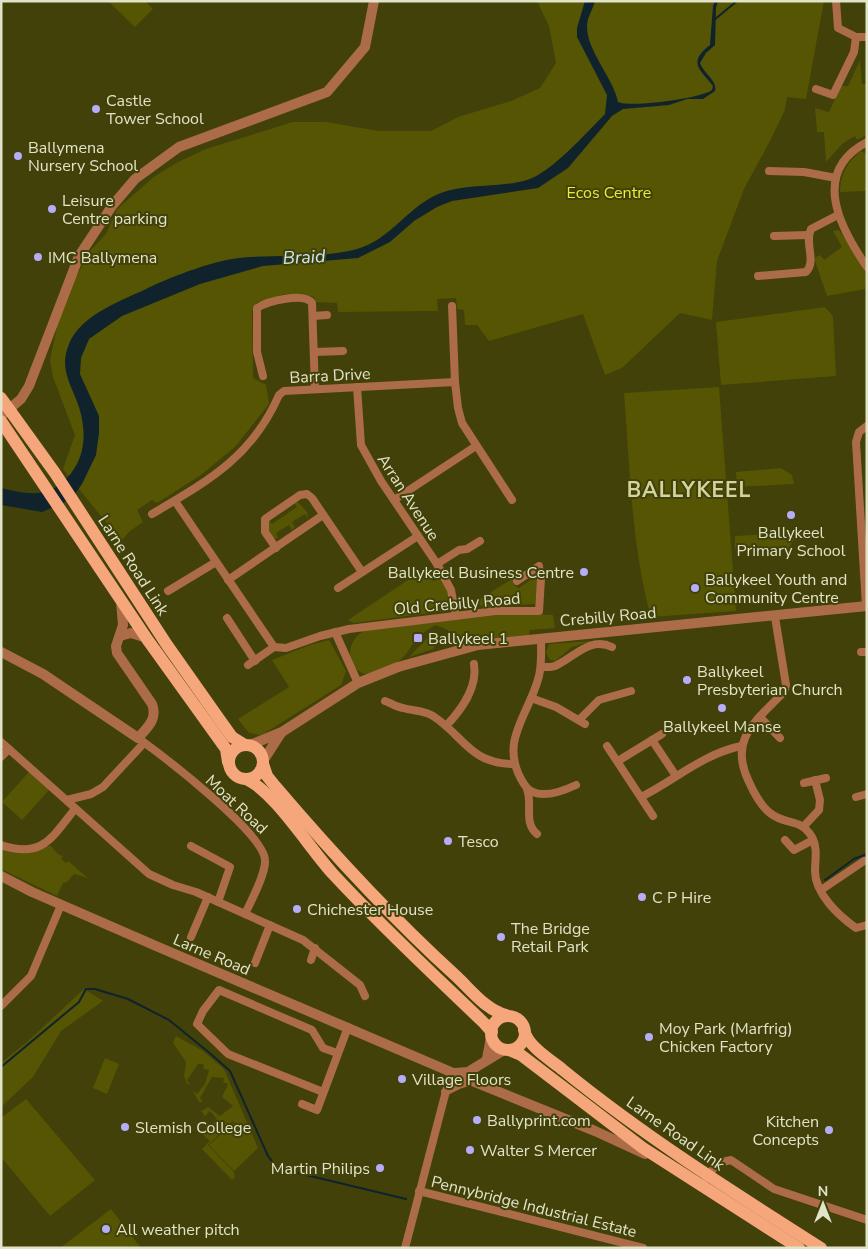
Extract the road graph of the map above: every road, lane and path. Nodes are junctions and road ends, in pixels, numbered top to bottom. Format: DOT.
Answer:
graph roads {
  1 [pos="374,1"];
  2 [pos="836,1"];
  3 [pos="856,37"];
  4 [pos="867,37"];
  5 [pos="816,89"];
  6 [pos="867,142"];
  7 [pos="769,171"];
  8 [pos="836,178"];
  9 [pos="838,215"];
  10 [pos="808,235"];
  11 [pos="774,236"];
  12 [pos="867,267"];
  13 [pos="758,276"];
  14 [pos="452,306"];
  15 [pos="327,315"];
  16 [pos="313,316"];
  17 [pos="343,351"];
  18 [pos="314,352"];
  19 [pos="263,376"];
  20 [pos="456,382"];
  21 [pos="357,387"];
  22 [pos="315,389"];
  23 [pos="1,397"];
  24 [pos="21,399"];
  25 [pos="6,413"];
  26 [pos="1,421"];
  27 [pos="867,426"];
  28 [pos="476,446"];
  29 [pos="175,500"];
  30 [pos="394,500"];
  31 [pos="512,500"];
  32 [pos="152,514"];
  33 [pos="324,516"];
  34 [pos="418,536"];
  35 [pos="480,541"];
  36 [pos="276,548"];
  37 [pos="216,562"];
  38 [pos="437,564"];
  39 [pos="865,565"];
  40 [pos="362,572"];
  41 [pos="228,580"];
  42 [pos="517,581"];
  43 [pos="338,588"];
  44 [pos="168,591"];
  45 [pos="121,599"];
  46 [pos="867,606"];
  47 [pos="456,616"];
  48 [pos="774,617"];
  49 [pos="227,618"];
  50 [pos="335,632"];
  51 [pos="120,636"];
  52 [pos="147,638"];
  53 [pos="541,638"];
  54 [pos="274,647"];
  55 [pos="612,647"];
  56 [pos="1,652"];
  57 [pos="474,664"];
  58 [pos="541,667"];
  59 [pos="358,683"];
  60 [pos="631,691"];
  61 [pos="531,698"];
  62 [pos="385,700"];
  63 [pos="760,717"];
  64 [pos="446,726"];
  65 [pos="282,732"];
  66 [pos="662,734"];
  67 [pos="780,738"];
  68 [pos="141,740"];
  69 [pos="652,740"];
  70 [pos="1,742"];
  71 [pos="247,745"];
  72 [pos="607,746"];
  73 [pos="741,746"];
  74 [pos="9,749"];
  75 [pos="1,757"];
  76 [pos="618,761"];
  77 [pos="228,762"];
  78 [pos="263,762"];
  79 [pos="514,764"];
  80 [pos="676,776"];
  81 [pos="826,778"];
  82 [pos="246,779"];
  83 [pos="815,780"];
  84 [pos="804,783"];
  85 [pos="576,785"];
  86 [pos="527,789"];
  87 [pos="867,794"];
  88 [pos="856,797"];
  89 [pos="641,798"];
  90 [pos="66,800"];
  91 [pos="75,808"];
  92 [pos="653,816"];
  93 [pos="804,826"];
  94 [pos="537,834"];
  95 [pos="784,840"];
  96 [pos="813,840"];
  97 [pos="1,845"];
  98 [pos="192,846"];
  99 [pos="864,860"];
  100 [pos="1,876"];
  101 [pos="821,890"];
  102 [pos="208,897"];
  103 [pos="218,902"];
  104 [pos="61,905"];
  105 [pos="245,914"];
  106 [pos="270,925"];
  107 [pos="867,925"];
  108 [pos="191,937"];
  109 [pos="315,948"];
  110 [pos="311,960"];
  111 [pos="255,963"];
  112 [pos="365,996"];
  113 [pos="1,1006"];
  114 [pos="506,1015"];
  115 [pos="348,1027"];
  116 [pos="524,1030"];
  117 [pos="492,1035"];
  118 [pos="507,1050"];
  119 [pos="337,1053"];
  120 [pos="485,1061"];
  121 [pos="452,1072"];
  122 [pos="472,1081"];
  123 [pos="323,1092"];
  124 [pos="445,1092"];
  125 [pos="302,1104"];
  126 [pos="669,1165"];
  127 [pos="704,1181"];
  128 [pos="419,1191"];
  129 [pos="867,1220"];
  130 [pos="405,1248"];
  131 [pos="643,1248"];
  132 [pos="799,1248"];
  133 [pos="821,1248"];
  1 -- 24 [label="street"];
  2 -- 3 [label="street"];
  3 -- 4 [label="street"];
  3 -- 5 [label="street"];
  6 -- 8 [label="street"];
  7 -- 8 [label="street"];
  8 -- 9 [label="street"];
  9 -- 10 [label="street"];
  9 -- 12 [label="street"];
  10 -- 11 [label="street"];
  10 -- 13 [label="street"];
  14 -- 20 [label="street"];
  15 -- 16 [label="street"];
  16 -- 18 [label="street"];
  16 -- 19 [label="street"];
  17 -- 18 [label="street"];
  18 -- 22 [label="street"];
  20 -- 21 [label="street, Barra Drive"];
  20 -- 28 [label="street"];
  21 -- 22 [label="street, Barra Drive"];
  21 -- 30 [label="street, Arran Avenue"];
  22 -- 29 [label="street, Barra Drive"];
  23 -- 24 [label="street"];
  23 -- 25 [label="main road, Larne Road Link"];
  24 -- 25 [label="street"];
  25 -- 71 [label="main road, Larne Road Link"];
  26 -- 45 [label="main road, Larne Road Link"];
  27 -- 39 [label="street"];
  28 -- 30 [label="street"];
  28 -- 31 [label="street"];
  29 -- 32 [label="street, Barra Drive"];
  29 -- 37 [label="street"];
  30 -- 34 [label="street, Arran Avenue"];
  33 -- 36 [label="street"];
  33 -- 36 [label="street"];
  33 -- 40 [label="street"];
  34 -- 38 [label="street, Arran Avenue"];
  34 -- 40 [label="street"];
  35 -- 38 [label="street"];
  36 -- 41 [label="street"];
  37 -- 41 [label="street"];
  37 -- 44 [label="street"];
  38 -- 47 [label="street, Arran Avenue"];
  39 -- 46 [label="street"];
  40 -- 43 [label="street"];
  41 -- 54 [label="street"];
  42 -- 47 [label="street, Old Crebilly Road"];
  45 -- 51 [label="street"];
  45 -- 52 [label="main road, Larne Road Link"];
  46 -- 48 [label="street, Crebilly Road"];
  47 -- 50 [label="street, Old Crebilly Road"];
  48 -- 53 [label="street, Crebilly Road"];
  48 -- 63 [label="street"];
  49 -- 54 [label="street"];
  50 -- 54 [label="street"];
  50 -- 59 [label="street"];
  51 -- 52 [label="street"];
  51 -- 68 [label="street"];
  52 -- 77 [label="main road, Larne Road Link"];
  53 -- 58 [label="street"];
  53 -- 59 [label="street, Crebilly Road"];
  55 -- 58 [label="street"];
  56 -- 68 [label="street, Moat Road"];
  57 -- 64 [label="street"];
  58 -- 61 [label="street"];
  59 -- 65 [label="street, Crebilly Road"];
  60 -- 61 [label="street"];
  61 -- 79 [label="street"];
  62 -- 64 [label="street"];
  63 -- 67 [label="street"];
  63 -- 73 [label="street"];
  64 -- 79 [label="street"];
  65 -- 71 [label="street, Crebilly Road"];
  65 -- 78 [label="street, Crebilly Road"];
  66 -- 69 [label="street"];
  68 -- 90 [label="street"];
  68 -- 105 [label="street, Moat Road"];
  69 -- 76 [label="street"];
  69 -- 80 [label="street"];
  70 -- 74 [label="street"];
  71 -- 77 [label="main road"];
  71 -- 78 [label="main road"];
  72 -- 76 [label="street"];
  73 -- 80 [label="street"];
  73 -- 93 [label="street"];
  74 -- 75 [label="street"];
  74 -- 90 [label="street"];
  76 -- 89 [label="street"];
  77 -- 82 [label="main road"];
  78 -- 82 [label="main road"];
  78 -- 114 [label="main road"];
  79 -- 86 [label="street"];
  80 -- 89 [label="street"];
  81 -- 83 [label="street"];
  82 -- 117 [label="main road"];
  83 -- 84 [label="street"];
  83 -- 93 [label="street"];
  85 -- 86 [label="street"];
  86 -- 94 [label="street"];
  87 -- 88 [label="street"];
  89 -- 92 [label="street"];
  90 -- 91 [label="street"];
  91 -- 97 [label="street"];
  91 -- 102 [label="street"];
  93 -- 96 [label="street"];
  95 -- 96 [label="street"];
  96 -- 101 [label="street"];
  98 -- 103 [label="street"];
  99 -- 101 [label="street"];
  100 -- 104 [label="street, Larne Road"];
  101 -- 107 [label="street"];
  102 -- 103 [label="street"];
  102 -- 108 [label="street"];
  103 -- 105 [label="street"];
  104 -- 113 [label="street"];
  104 -- 115 [label="street, Larne Road"];
  105 -- 106 [label="street"];
  106 -- 109 [label="street"];
  106 -- 111 [label="street"];
  109 -- 110 [label="street"];
  109 -- 112 [label="street"];
  114 -- 116 [label="main road"];
  114 -- 117 [label="main road"];
  115 -- 119 [label="street"];
  115 -- 121 [label="street, Larne Road"];
  116 -- 118 [label="main road"];
  116 -- 127 [label="main road, Larne Road Link"];
  117 -- 118 [label="main road"];
  117 -- 120 [label="street"];
  118 -- 120 [label="street"];
  118 -- 126 [label="main road, Larne Road Link"];
  119 -- 123 [label="street"];
  119 -- 123 [label="street"];
  120 -- 121 [label="street"];
  120 -- 122 [label="street"];
  121 -- 122 [label="street, Larne Road"];
  121 -- 124 [label="street, Pennybridge Industrial Estate"];
  122 -- 124 [label="street"];
  122 -- 126 [label="street, Larne Road"];
  123 -- 125 [label="street"];
  124 -- 128 [label="street, Pennybridge Industrial Estate"];
  126 -- 127 [label="main road, Larne Road Link"];
  127 -- 129 [label="street"];
  127 -- 132 [label="main road, Larne Road Link"];
  127 -- 133 [label="main road, Larne Road Link"];
  128 -- 130 [label="street, Pennybridge Industrial Estate"];
  128 -- 131 [label="street, Pennybridge Industrial Estate"];
}
